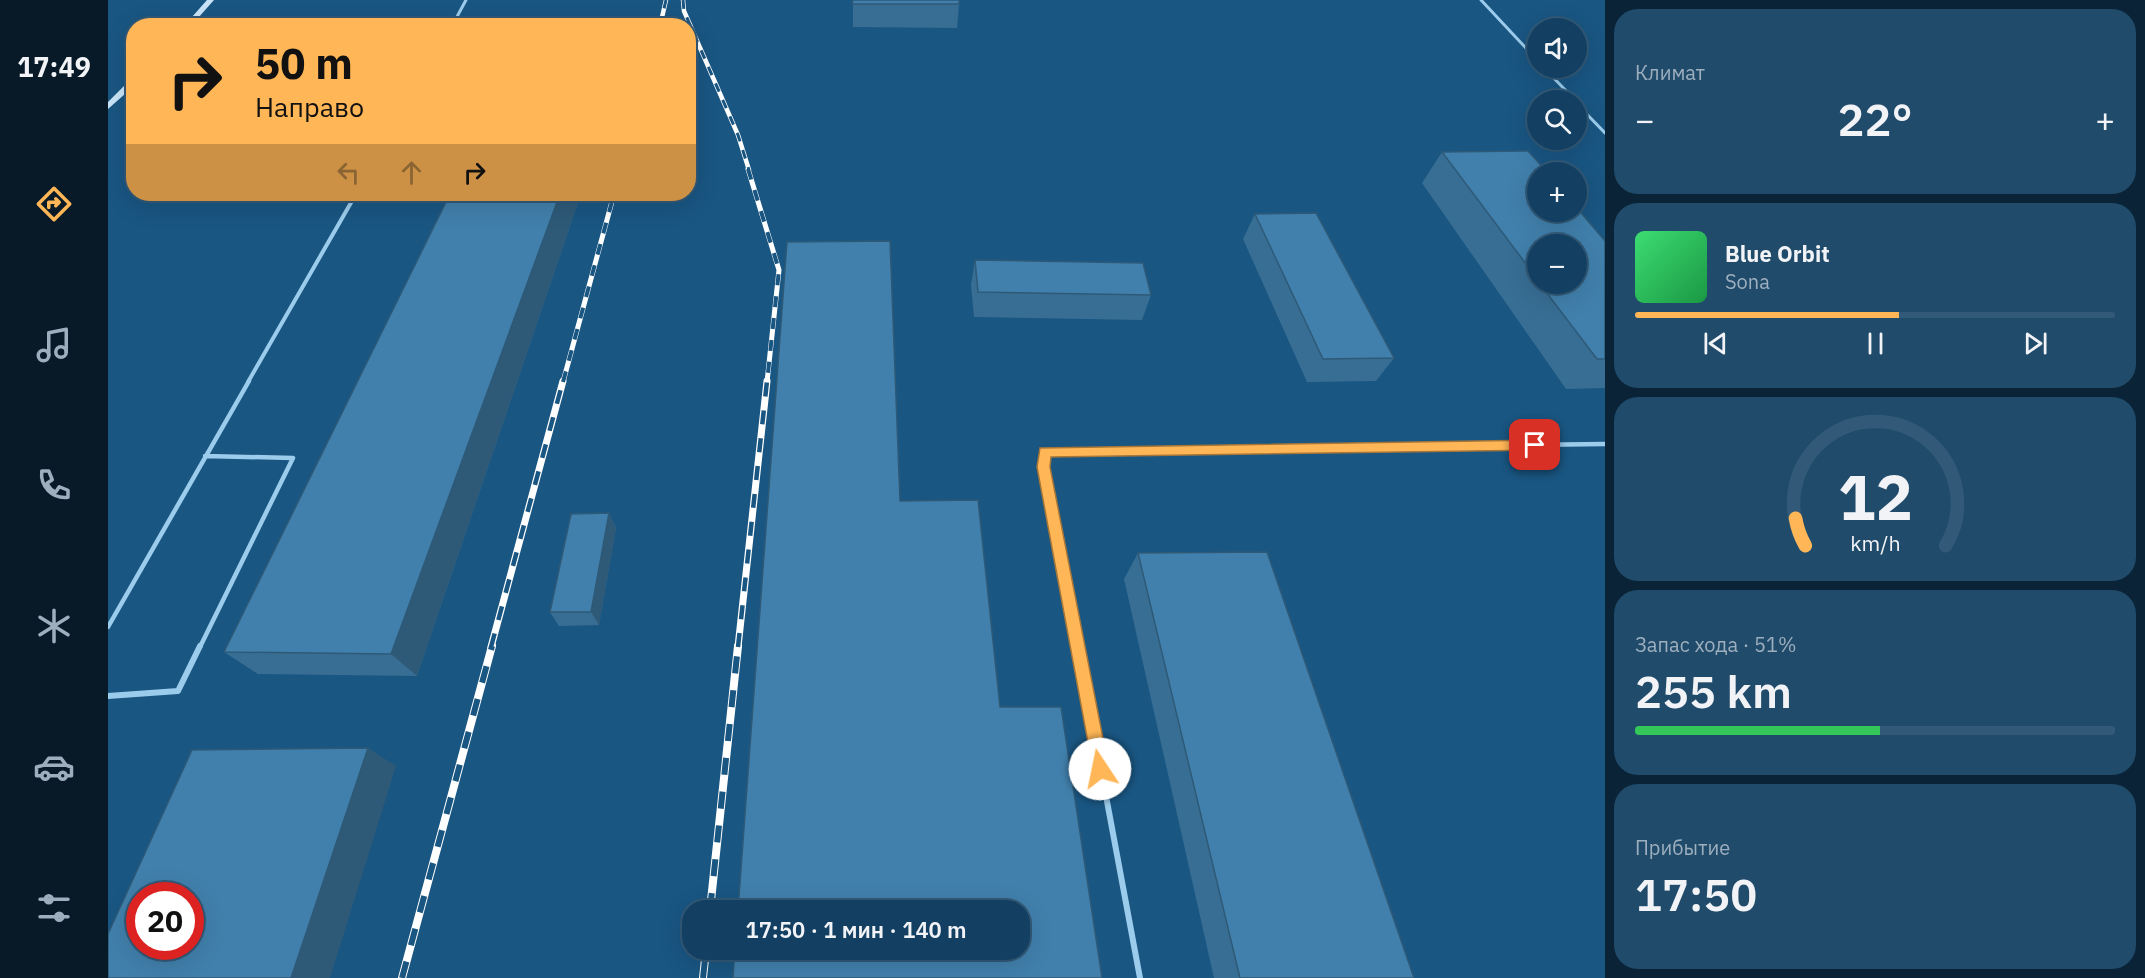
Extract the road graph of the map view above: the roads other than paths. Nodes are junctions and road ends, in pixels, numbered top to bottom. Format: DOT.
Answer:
graph roads {
  1 [pos="211,0"];
  2 [pos="466,0"];
  3 [pos="1481,0"];
  4 [pos="194,18"];
  5 [pos="456,18"];
  6 [pos="1527,49"];
  7 [pos="1554,78"];
  8 [pos="126,89"];
  9 [pos="1565,90"];
  10 [pos="108,107"];
  11 [pos="1587,113"];
  12 [pos="1605,133"];
  13 [pos="352,201"];
  14 [pos="1605,444"];
  15 [pos="205,456"];
  16 [pos="108,627"];
  17 [pos="108,696"];
  18 [pos="1140,978"];
  1 -- 4 [label="street"];
  2 -- 5 [label="lane"];
  3 -- 6 [label="lane"];
  7 -- 9 [label="lane"];
  8 -- 10 [label="street"];
  11 -- 12 [label="lane"];
  13 -- 15 [label="lane"];
  14 -- 18 [label="lane"];
  15 -- 16 [label="lane"];
  15 -- 17 [label="lane"];
}
